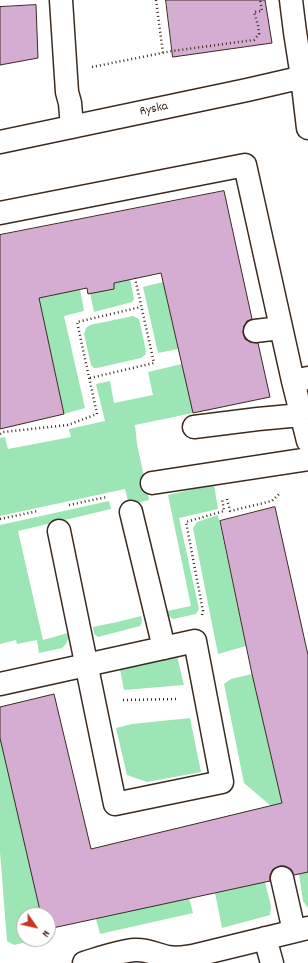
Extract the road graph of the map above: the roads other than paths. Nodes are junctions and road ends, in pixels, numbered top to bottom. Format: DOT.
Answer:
graph roads {
  1 [pos="60,0"];
  2 [pos="291,0"];
  3 [pos="305,76"];
  4 [pos="72,127"];
  5 [pos="308,128"];
  6 [pos="0,142"];
  7 [pos="0,213"];
  8 [pos="281,328"];
  9 [pos="255,331"];
  10 [pos="300,380"];
  11 [pos="301,415"];
  12 [pos="194,427"];
  13 [pos="308,441"];
  14 [pos="308,460"];
  15 [pos="152,483"];
  16 [pos="131,512"];
  17 [pos="59,531"];
  18 [pos="164,648"];
  19 [pos="87,665"];
  20 [pos="0,684"];
  21 [pos="282,878"];
  22 [pos="301,930"];
  23 [pos="265,938"];
  24 [pos="107,960"];
  25 [pos="194,960"];
  26 [pos="84,963"];
  27 [pos="272,963"];
  1 -- 4 [label="street"];
  2 -- 3 [label="street"];
  3 -- 4 [label="street, Ryska"];
  3 -- 5 [label="street"];
  4 -- 6 [label="street, Ryska"];
  7 -- 8 [label="street"];
  8 -- 9 [label="street"];
  8 -- 10 [label="street"];
  10 -- 11 [label="street"];
  11 -- 12 [label="street"];
  11 -- 13 [label="street"];
  14 -- 15 [label="street"];
  16 -- 18 [label="street"];
  17 -- 19 [label="street"];
  18 -- 19 [label="street"];
  18 -- 19 [label="street"];
  19 -- 20 [label="street"];
  21 -- 22 [label="street"];
  22 -- 23 [label="street"];
  23 -- 25 [label="street"];
  23 -- 27 [label="street"];
  24 -- 25 [label="street"];
  24 -- 26 [label="street"];
}
